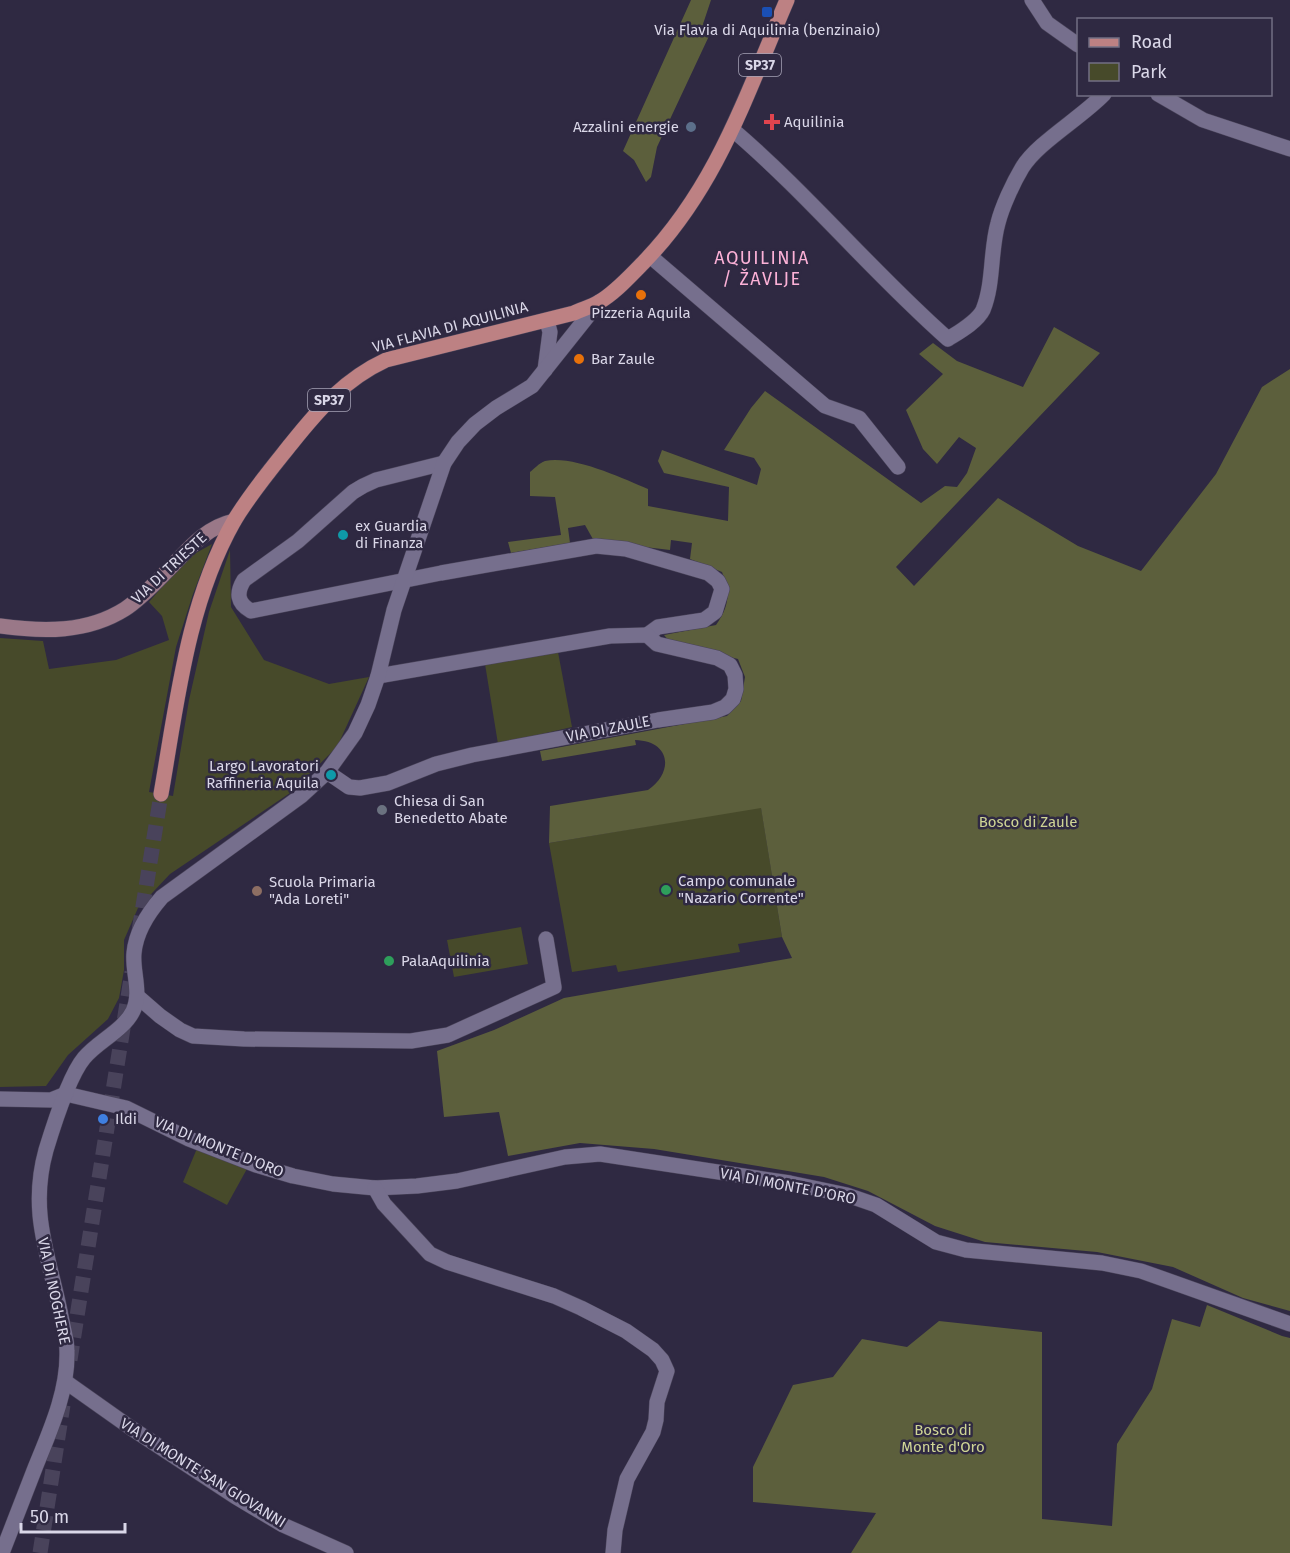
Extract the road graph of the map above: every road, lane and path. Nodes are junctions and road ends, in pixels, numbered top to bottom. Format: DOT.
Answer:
graph roads {
  1 [pos="787,0"];
  2 [pos="1032,0"];
  3 [pos="1077,44"];
  4 [pos="1102,96"];
  5 [pos="1161,96"];
  6 [pos="733,130"];
  7 [pos="1290,149"];
  8 [pos="650,256"];
  9 [pos="599,302"];
  10 [pos="547,321"];
  11 [pos="545,370"];
  12 [pos="444,463"];
  13 [pos="898,467"];
  14 [pos="234,521"];
  15 [pos="404,581"];
  16 [pos="0,626"];
  17 [pos="647,635"];
  18 [pos="378,676"];
  19 [pos="327,772"];
  20 [pos="161,794"];
  21 [pos="546,939"];
  22 [pos="137,996"];
  23 [pos="66,1094"];
  24 [pos="0,1099"];
  25 [pos="375,1188"];
  26 [pos="1290,1324"];
  27 [pos="66,1382"];
  28 [pos="2,1553"];
  29 [pos="346,1553"];
  30 [pos="614,1553"];
  1 -- 6 [label="main road, VIA FLAVIA DI AQUILINIA / SP37"];
  2 -- 3 [label="street"];
  4 -- 6 [label="street"];
  5 -- 7 [label="street"];
  6 -- 8 [label="main road, VIA FLAVIA DI AQUILINIA / SP37"];
  8 -- 9 [label="main road, VIA FLAVIA DI AQUILINIA / SP37"];
  8 -- 13 [label="street"];
  9 -- 10 [label="main road, VIA FLAVIA DI AQUILINIA / SP37"];
  9 -- 11 [label="street"];
  10 -- 11 [label="street"];
  10 -- 14 [label="main road, VIA FLAVIA DI AQUILINIA / SP37"];
  11 -- 12 [label="street"];
  12 -- 15 [label="street"];
  12 -- 15 [label="street, VIA DI ZAULE"];
  14 -- 16 [label="street, VIA DI TRIESTE"];
  14 -- 20 [label="main road, VIA FLAVIA DI AQUILINIA / SP37"];
  15 -- 17 [label="street, VIA DI ZAULE"];
  15 -- 18 [label="street"];
  17 -- 18 [label="street, VIA DI ZAULE"];
  17 -- 19 [label="street, VIA DI ZAULE"];
  18 -- 19 [label="street"];
  19 -- 22 [label="street"];
  21 -- 22 [label="street"];
  22 -- 23 [label="street"];
  23 -- 24 [label="street"];
  23 -- 25 [label="street, VIA DI MONTE D'ORO"];
  23 -- 27 [label="street, VIA DI NOGHERE"];
  25 -- 26 [label="street, VIA DI MONTE D'ORO"];
  25 -- 30 [label="street"];
  27 -- 28 [label="street, VIA DI NOGHERE"];
  27 -- 29 [label="street, VIA DI MONTE SAN GIOVANNI"];
}
